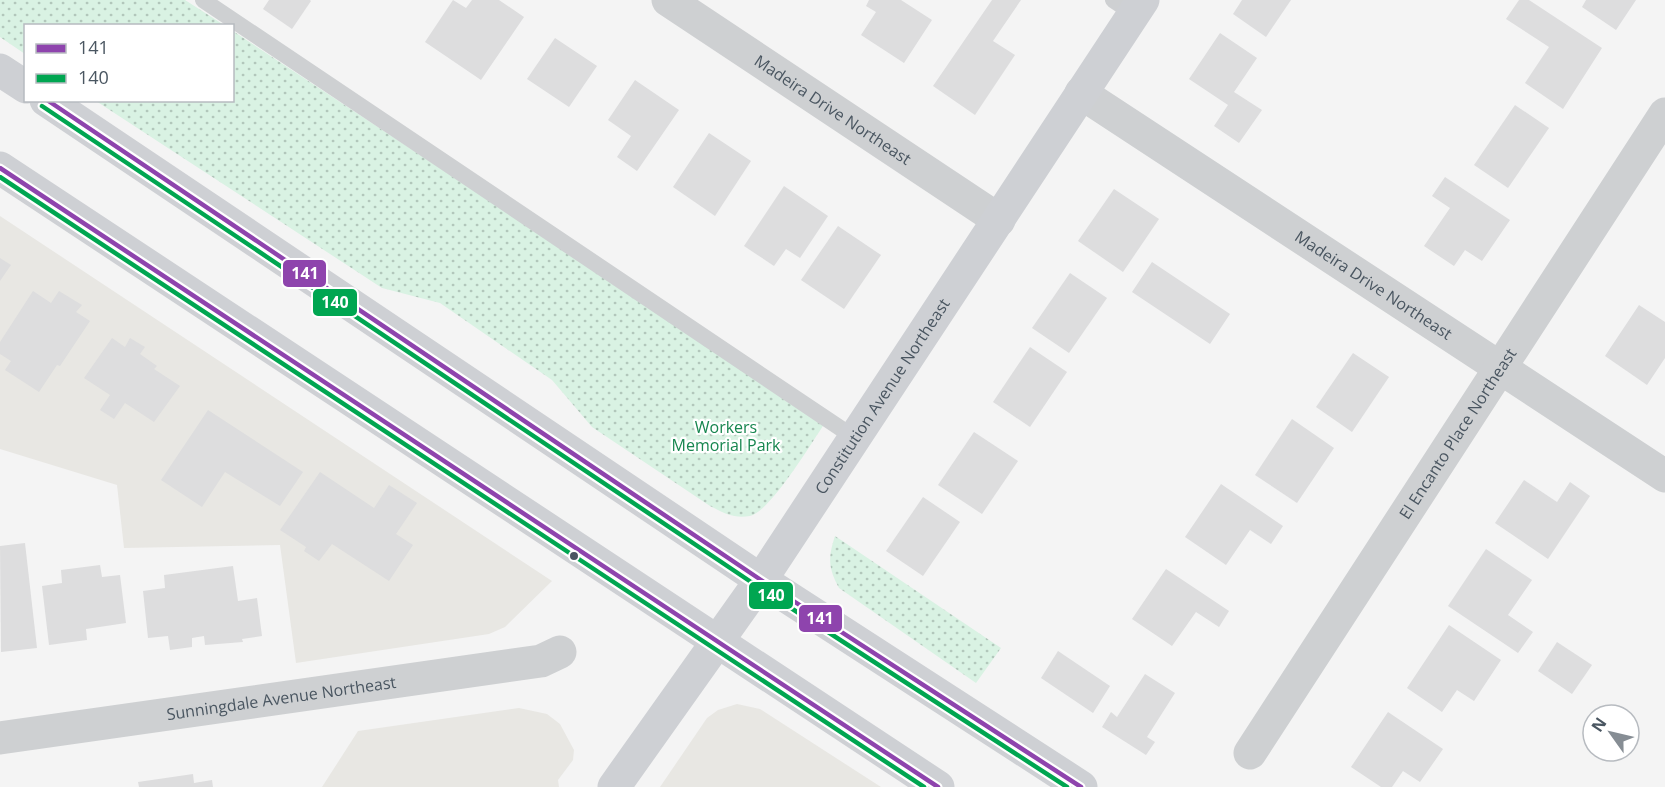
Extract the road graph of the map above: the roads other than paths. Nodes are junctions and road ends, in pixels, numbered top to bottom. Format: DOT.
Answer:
graph roads {
  1 [pos="203,0"];
  2 [pos="668,0"];
  3 [pos="1130,5"];
  4 [pos="0,70"];
  5 [pos="24,86"];
  6 [pos="1082,93"];
  7 [pos="49,102"];
  8 [pos="1665,114"];
  9 [pos="0,168"];
  10 [pos="999,220"];
  11 [pos="1500,368"];
  12 [pos="855,438"];
  13 [pos="1665,476"];
  14 [pos="761,580"];
  15 [pos="719,643"];
  16 [pos="560,652"];
  17 [pos="0,738"];
  18 [pos="1250,753"];
  19 [pos="614,787"];
  20 [pos="938,787"];
  21 [pos="1082,787"];
  1 -- 12 [label="lane"];
  2 -- 10 [label="street, Madeira Drive Northeast"];
  3 -- 6 [label="main road, Constitution Avenue Northeast"];
  4 -- 5 [label="main road"];
  6 -- 10 [label="main road, Constitution Avenue Northeast"];
  6 -- 11 [label="street, Madeira Drive Northeast"];
  7 -- 14 [label="main road"];
  8 -- 11 [label="street, El Encanto Place Northeast"];
  9 -- 15 [label="main road"];
  10 -- 12 [label="main road, Constitution Avenue Northeast"];
  11 -- 13 [label="street, Madeira Drive Northeast"];
  11 -- 18 [label="street, El Encanto Place Northeast"];
  12 -- 14 [label="main road, Constitution Avenue Northeast"];
  14 -- 15 [label="main road, Constitution Avenue Northeast"];
  14 -- 21 [label="main road"];
  15 -- 19 [label="main road, Constitution Avenue Northeast"];
  15 -- 20 [label="main road"];
  16 -- 17 [label="street, Sunningdale Avenue Northeast"];
}
